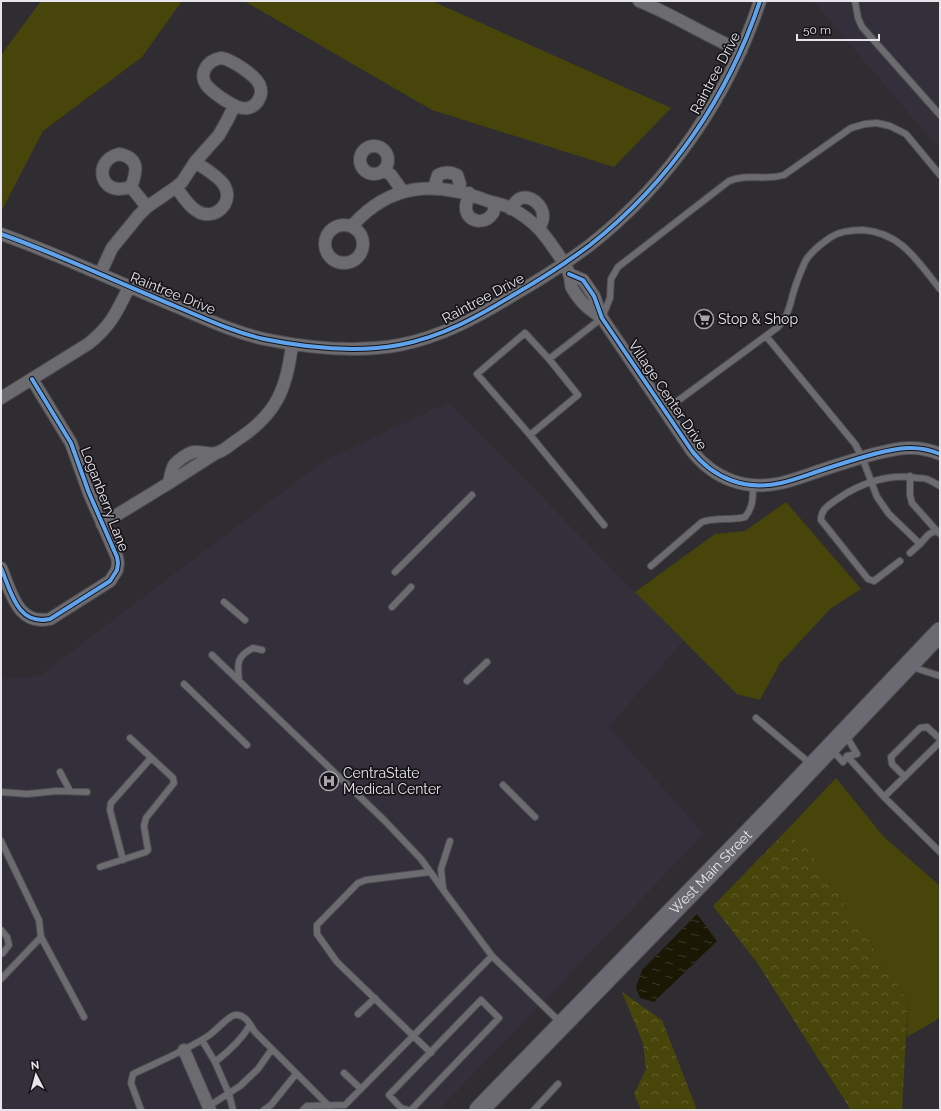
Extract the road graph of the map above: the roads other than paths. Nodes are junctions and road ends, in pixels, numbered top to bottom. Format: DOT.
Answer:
graph roads {
  1 [pos="639,1"];
  2 [pos="760,1"];
  3 [pos="855,1"];
  4 [pos="654,4"];
  5 [pos="741,51"];
  6 [pos="234,106"];
  7 [pos="940,115"];
  8 [pos="195,162"];
  9 [pos="384,170"];
  10 [pos="940,175"];
  11 [pos="131,187"];
  12 [pos="176,187"];
  13 [pos="434,188"];
  14 [pos="403,192"];
  15 [pos="464,192"];
  16 [pos="496,203"];
  17 [pos="147,207"];
  18 [pos="511,209"];
  19 [pos="352,226"];
  20 [pos="539,229"];
  21 [pos="1,234"];
  22 [pos="566,268"];
  23 [pos="100,274"];
  24 [pos="129,287"];
  25 [pos="940,288"];
  26 [pos="602,318"];
  27 [pos="766,336"];
  28 [pos="292,344"];
  29 [pos="549,359"];
  30 [pos="32,379"];
  31 [pos="1,398"];
  32 [pos="664,411"];
  33 [pos="530,435"];
  34 [pos="939,451"];
  35 [pos="862,457"];
  36 [pos="910,476"];
  37 [pos="870,481"];
  38 [pos="753,486"];
  39 [pos="940,486"];
  40 [pos="472,496"];
  41 [pos="102,524"];
  42 [pos="604,525"];
  43 [pos="938,532"];
  44 [pos="920,544"];
  45 [pos="910,553"];
  46 [pos="900,561"];
  47 [pos="651,566"];
  48 [pos="1,568"];
  49 [pos="395,572"];
  50 [pos="410,587"];
  51 [pos="224,602"];
  52 [pos="392,607"];
  53 [pos="245,620"];
  54 [pos="937,638"];
  55 [pos="262,650"];
  56 [pos="212,655"];
  57 [pos="487,662"];
  58 [pos="908,666"];
  59 [pos="940,676"];
  60 [pos="239,680"];
  61 [pos="467,681"];
  62 [pos="184,684"];
  63 [pos="756,718"];
  64 [pos="130,738"];
  65 [pos="940,739"];
  66 [pos="940,742"];
  67 [pos="247,745"];
  68 [pos="839,752"];
  69 [pos="151,758"];
  70 [pos="813,766"];
  71 [pos="60,772"];
  72 [pos="905,777"];
  73 [pos="503,785"];
  74 [pos="70,791"];
  75 [pos="1,792"];
  76 [pos="87,792"];
  77 [pos="884,798"];
  78 [pos="535,817"];
  79 [pos="450,841"];
  80 [pos="1,843"];
  81 [pos="940,852"];
  82 [pos="123,860"];
  83 [pos="100,867"];
  84 [pos="430,872"];
  85 [pos="444,891"];
  86 [pos="1,930"];
  87 [pos="42,937"];
  88 [pos="1,954"];
  89 [pos="492,956"];
  90 [pos="1,979"];
  91 [pos="374,998"];
  92 [pos="358,1014"];
  93 [pos="84,1017"];
  94 [pos="562,1024"];
  95 [pos="250,1025"];
  96 [pos="414,1036"];
  97 [pos="202,1040"];
  98 [pos="272,1049"];
  99 [pos="184,1050"];
  100 [pos="431,1053"];
  101 [pos="215,1062"];
  102 [pos="344,1073"];
  103 [pos="296,1074"];
  104 [pos="558,1084"];
  105 [pos="361,1089"];
  106 [pos="229,1094"];
  107 [pos="329,1106"];
  108 [pos="210,1108"];
  109 [pos="141,1110"];
  110 [pos="234,1110"];
  111 [pos="264,1110"];
  112 [pos="303,1110"];
  113 [pos="410,1110"];
  114 [pos="479,1110"];
  115 [pos="534,1110"];
  1 -- 4 [label="street"];
  2 -- 5 [label="street, Raintree Drive"];
  3 -- 7 [label="lane"];
  4 -- 5 [label="street"];
  5 -- 22 [label="street, Raintree Drive"];
  6 -- 6 [label="street"];
  6 -- 8 [label="street"];
  8 -- 12 [label="street"];
  8 -- 12 [label="street"];
  9 -- 14 [label="street"];
  10 -- 26 [label="lane"];
  11 -- 17 [label="street"];
  12 -- 17 [label="street"];
  13 -- 14 [label="street, Village Center Drive"];
  13 -- 15 [label="street, Village Center Drive"];
  13 -- 15 [label="street"];
  14 -- 19 [label="street, Village Center Drive"];
  15 -- 16 [label="street, Village Center Drive"];
  15 -- 16 [label="street"];
  16 -- 18 [label="street, Village Center Drive"];
  17 -- 23 [label="street"];
  18 -- 20 [label="street, Village Center Drive"];
  18 -- 20 [label="street"];
  20 -- 22 [label="street, Village Center Drive"];
  21 -- 23 [label="street, Raintree Drive"];
  22 -- 26 [label="street, Village Center Drive"];
  22 -- 28 [label="street, Raintree Drive"];
  23 -- 24 [label="street, Raintree Drive"];
  24 -- 28 [label="street, Raintree Drive"];
  24 -- 30 [label="street"];
  25 -- 27 [label="lane"];
  26 -- 29 [label="lane"];
  26 -- 32 [label="street, Village Center Drive"];
  27 -- 32 [label="lane"];
  27 -- 35 [label="lane"];
  28 -- 41 [label="street"];
  29 -- 33 [label="lane"];
  29 -- 33 [label="lane"];
  30 -- 31 [label="street"];
  30 -- 41 [label="street, Loganberry Lane"];
  32 -- 38 [label="street, Village Center Drive"];
  33 -- 42 [label="lane"];
  34 -- 35 [label="street, Village Center Drive"];
  35 -- 37 [label="lane"];
  35 -- 38 [label="street, Village Center Drive"];
  36 -- 37 [label="lane"];
  36 -- 39 [label="lane"];
  36 -- 43 [label="lane"];
  37 -- 44 [label="lane"];
  37 -- 46 [label="lane"];
  38 -- 47 [label="lane"];
  40 -- 49 [label="lane"];
  41 -- 48 [label="street, Loganberry Lane"];
  43 -- 44 [label="lane"];
  44 -- 45 [label="lane"];
  50 -- 52 [label="lane"];
  51 -- 53 [label="lane"];
  54 -- 58 [label="main road, West Main Street"];
  55 -- 60 [label="lane"];
  56 -- 60 [label="lane"];
  57 -- 61 [label="lane"];
  58 -- 59 [label="lane"];
  58 -- 68 [label="main road, West Main Street"];
  60 -- 84 [label="lane"];
  62 -- 67 [label="lane"];
  63 -- 70 [label="lane"];
  64 -- 69 [label="lane"];
  65 -- 72 [label="lane"];
  66 -- 72 [label="lane"];
  68 -- 70 [label="main road, West Main Street"];
  68 -- 77 [label="lane"];
  69 -- 82 [label="lane"];
  69 -- 82 [label="lane"];
  70 -- 94 [label="main road, West Main Street"];
  71 -- 74 [label="lane"];
  72 -- 77 [label="lane"];
  73 -- 78 [label="lane"];
  74 -- 75 [label="lane"];
  74 -- 76 [label="lane"];
  77 -- 81 [label="lane"];
  79 -- 85 [label="lane"];
  80 -- 87 [label="lane"];
  82 -- 83 [label="lane"];
  84 -- 85 [label="lane"];
  84 -- 91 [label="lane"];
  85 -- 89 [label="lane"];
  86 -- 88 [label="lane"];
  87 -- 90 [label="lane"];
  87 -- 93 [label="lane"];
  89 -- 94 [label="lane"];
  89 -- 96 [label="lane"];
  91 -- 92 [label="lane"];
  91 -- 96 [label="lane"];
  94 -- 114 [label="main road, West Main Street"];
  95 -- 97 [label="lane"];
  95 -- 98 [label="lane"];
  95 -- 101 [label="lane"];
  96 -- 100 [label="lane"];
  96 -- 105 [label="lane"];
  97 -- 99 [label="lane"];
  97 -- 101 [label="lane"];
  98 -- 103 [label="lane"];
  98 -- 106 [label="lane"];
  99 -- 108 [label="street"];
  99 -- 109 [label="lane"];
  100 -- 113 [label="lane"];
  100 -- 113 [label="lane"];
  101 -- 106 [label="lane"];
  102 -- 105 [label="lane"];
  103 -- 107 [label="lane"];
  103 -- 111 [label="lane"];
  104 -- 115 [label="lane"];
  105 -- 107 [label="lane"];
  106 -- 108 [label="lane"];
  106 -- 110 [label="lane"];
  107 -- 112 [label="lane"];
}
